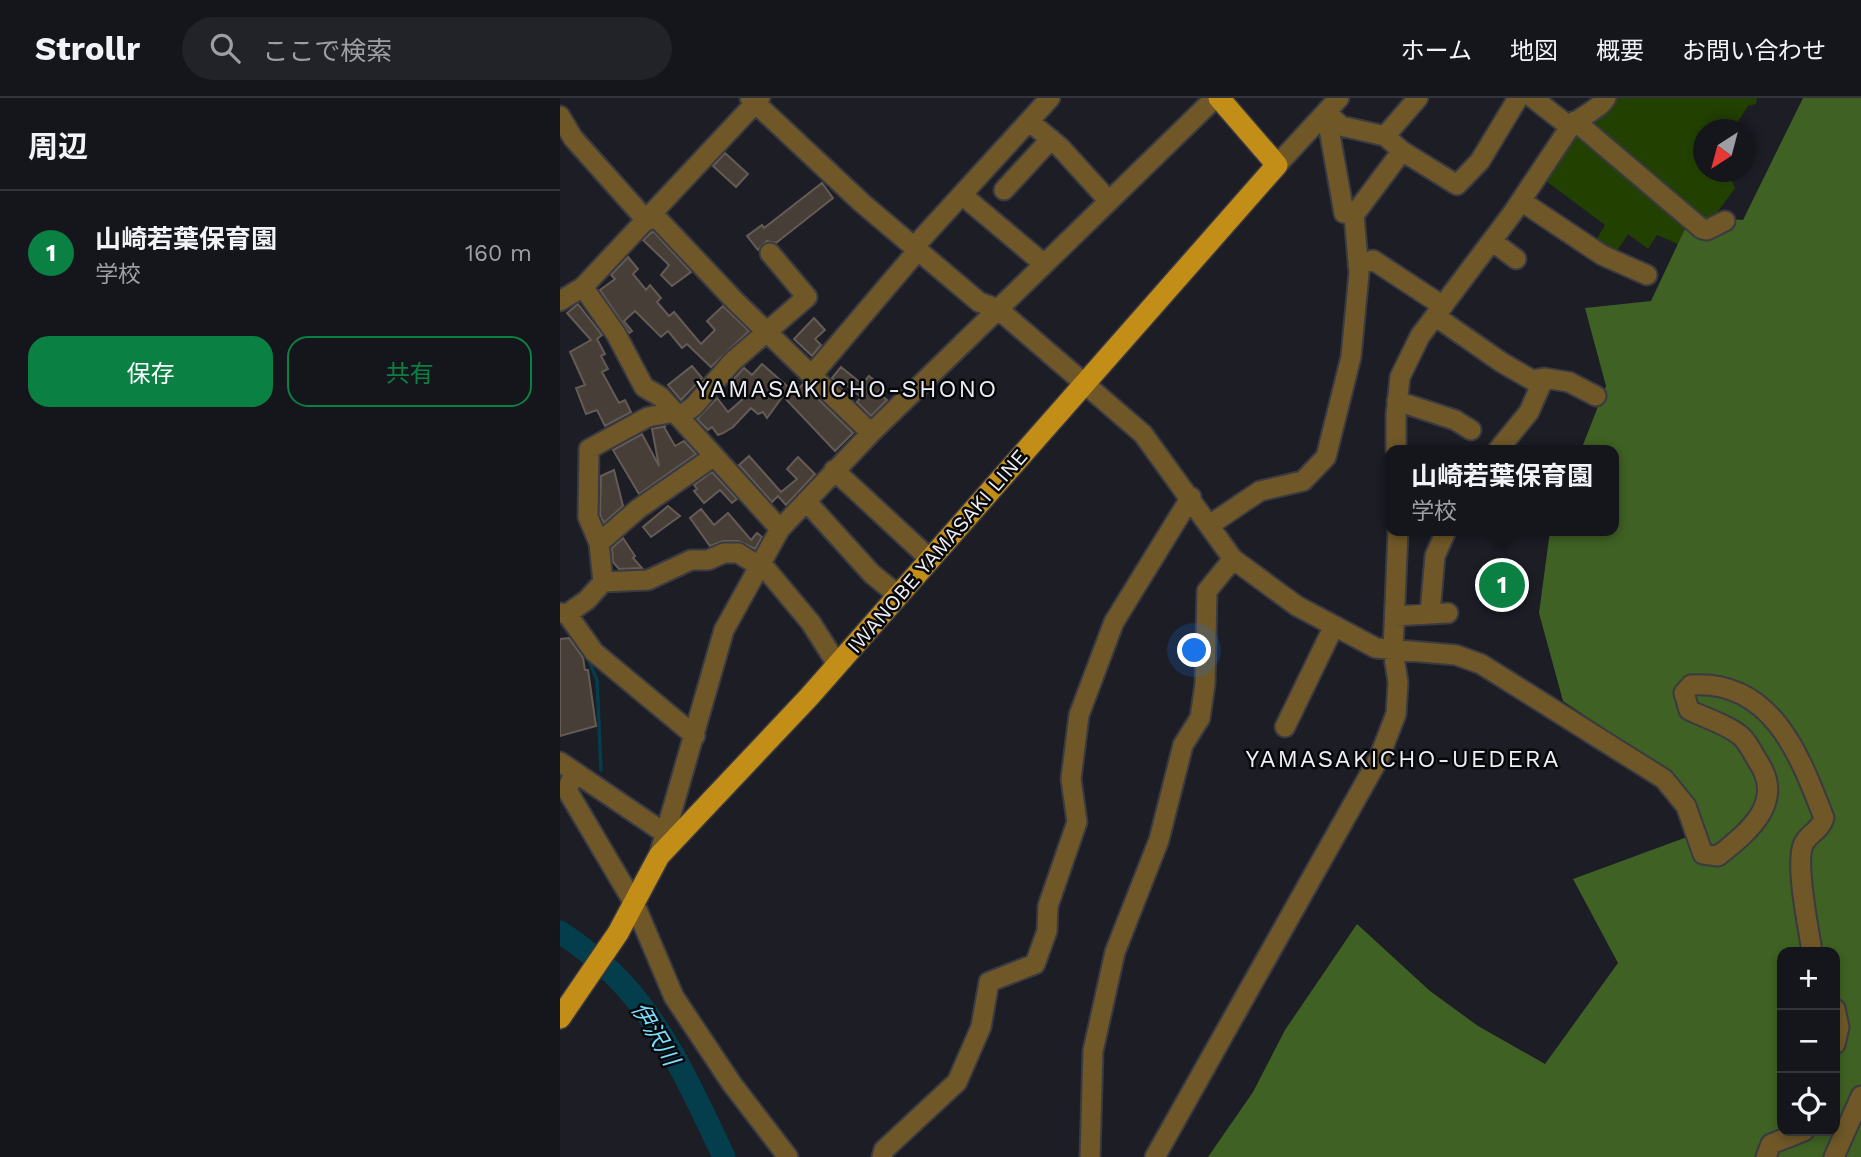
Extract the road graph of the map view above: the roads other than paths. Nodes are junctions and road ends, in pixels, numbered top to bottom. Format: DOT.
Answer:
graph roads {
  1 [pos="1050,98"];
  2 [pos="1217,98"];
  3 [pos="1418,98"];
  4 [pos="1518,98"];
  5 [pos="1533,98"];
  6 [pos="1606,98"];
  7 [pos="755,99"];
  8 [pos="1333,105"];
  9 [pos="560,116"];
  10 [pos="1030,122"];
  11 [pos="1572,124"];
  12 [pos="1385,136"];
  13 [pos="1051,139"];
  14 [pos="1402,152"];
  15 [pos="1278,165"];
  16 [pos="1004,190"];
  17 [pos="962,195"];
  18 [pos="1109,201"];
  19 [pos="1521,201"];
  20 [pos="1354,215"];
  21 [pos="650,217"];
  22 [pos="1725,221"];
  23 [pos="1492,241"];
  24 [pos="916,249"];
  25 [pos="771,253"];
  26 [pos="1516,259"];
  27 [pos="1044,264"];
  28 [pos="1358,265"];
  29 [pos="1647,275"];
  30 [pos="583,287"];
  31 [pos="560,301"];
  32 [pos="998,309"];
  33 [pos="1439,311"];
  34 [pos="767,331"];
  35 [pos="812,375"];
  36 [pos="1544,378"];
  37 [pos="1084,382"];
  38 [pos="1596,396"];
  39 [pos="1397,401"];
  40 [pos="677,414"];
  41 [pos="1471,430"];
  42 [pos="871,433"];
  43 [pos="1396,445"];
  44 [pos="1505,445"];
  45 [pos="713,457"];
  46 [pos="834,470"];
  47 [pos="1191,497"];
  48 [pos="806,501"];
  49 [pos="1211,524"];
  50 [pos="780,528"];
  51 [pos="1398,536"];
  52 [pos="1444,536"];
  53 [pos="599,543"];
  54 [pos="929,559"];
  55 [pos="1233,559"];
  56 [pos="760,564"];
  57 [pos="603,582"];
  58 [pos="898,595"];
  59 [pos="564,614"];
  60 [pos="1395,616"];
  61 [pos="1333,628"];
  62 [pos="1393,651"];
  63 [pos="837,664"];
  64 [pos="1285,727"];
  65 [pos="695,736"];
  66 [pos="567,768"];
  67 [pos="666,834"];
  68 [pos="659,856"];
  69 [pos="635,905"];
  70 [pos="1811,947"];
  71 [pos="565,1006"];
  72 [pos="1861,1096"];
  73 [pos="1791,1136"];
  74 [pos="788,1157"];
  75 [pos="882,1157"];
  76 [pos="1090,1157"];
  77 [pos="1155,1157"];
  78 [pos="1766,1157"];
  79 [pos="1835,1157"];
  1 -- 10 [label="street"];
  2 -- 15 [label="main road"];
  2 -- 18 [label="street"];
  3 -- 12 [label="street"];
  4 -- 14 [label="street"];
  5 -- 11 [label="street"];
  6 -- 11 [label="street"];
  7 -- 21 [label="street"];
  7 -- 24 [label="street"];
  8 -- 12 [label="street"];
  8 -- 15 [label="street"];
  8 -- 20 [label="street"];
  9 -- 21 [label="street"];
  10 -- 13 [label="street"];
  10 -- 17 [label="street"];
  11 -- 19 [label="street"];
  11 -- 22 [label="street"];
  12 -- 14 [label="street"];
  13 -- 16 [label="street"];
  13 -- 18 [label="street"];
  14 -- 20 [label="street"];
  15 -- 37 [label="main road, IWANOBE YAMASAKI LINE"];
  17 -- 24 [label="street"];
  17 -- 27 [label="street"];
  18 -- 27 [label="street"];
  19 -- 23 [label="street"];
  19 -- 29 [label="street"];
  20 -- 28 [label="street"];
  21 -- 30 [label="street"];
  21 -- 34 [label="street"];
  23 -- 26 [label="street"];
  23 -- 33 [label="street"];
  24 -- 32 [label="street"];
  24 -- 35 [label="street"];
  25 -- 34 [label="street"];
  27 -- 32 [label="street"];
  28 -- 33 [label="street"];
  28 -- 49 [label="street"];
  30 -- 31 [label="street"];
  30 -- 40 [label="street"];
  32 -- 37 [label="street"];
  32 -- 42 [label="street"];
  33 -- 36 [label="street"];
  33 -- 39 [label="street"];
  34 -- 35 [label="street"];
  34 -- 40 [label="street"];
  35 -- 42 [label="street"];
  36 -- 38 [label="street"];
  36 -- 44 [label="street"];
  37 -- 47 [label="street"];
  37 -- 54 [label="main road, IWANOBE YAMASAKI LINE"];
  39 -- 41 [label="street"];
  39 -- 43 [label="street"];
  40 -- 45 [label="street"];
  40 -- 53 [label="street"];
  42 -- 46 [label="street"];
  45 -- 50 [label="street"];
  45 -- 53 [label="street"];
  46 -- 48 [label="street"];
  46 -- 54 [label="street"];
  47 -- 49 [label="street"];
  47 -- 75 [label="street"];
  48 -- 50 [label="street"];
  48 -- 58 [label="street"];
  49 -- 55 [label="street"];
  50 -- 56 [label="street"];
  51 -- 60 [label="street"];
  52 -- 60 [label="street"];
  53 -- 57 [label="street"];
  54 -- 58 [label="main road, IWANOBE YAMASAKI LINE"];
  55 -- 61 [label="street"];
  55 -- 76 [label="street"];
  56 -- 57 [label="street"];
  56 -- 63 [label="street"];
  56 -- 65 [label="street"];
  57 -- 59 [label="street"];
  58 -- 63 [label="main road, IWANOBE YAMASAKI LINE"];
  59 -- 65 [label="street"];
  60 -- 62 [label="street"];
  61 -- 62 [label="street"];
  61 -- 64 [label="street"];
  62 -- 70 [label="street"];
  62 -- 77 [label="street"];
  63 -- 68 [label="main road, IWANOBE YAMASAKI LINE"];
  65 -- 67 [label="street"];
  66 -- 67 [label="street"];
  66 -- 69 [label="street"];
  67 -- 68 [label="street"];
  68 -- 69 [label="main road, IWANOBE YAMASAKI LINE"];
  69 -- 71 [label="main road, IWANOBE YAMASAKI LINE"];
  69 -- 74 [label="street"];
  72 -- 79 [label="street"];
  73 -- 78 [label="street"];
}
